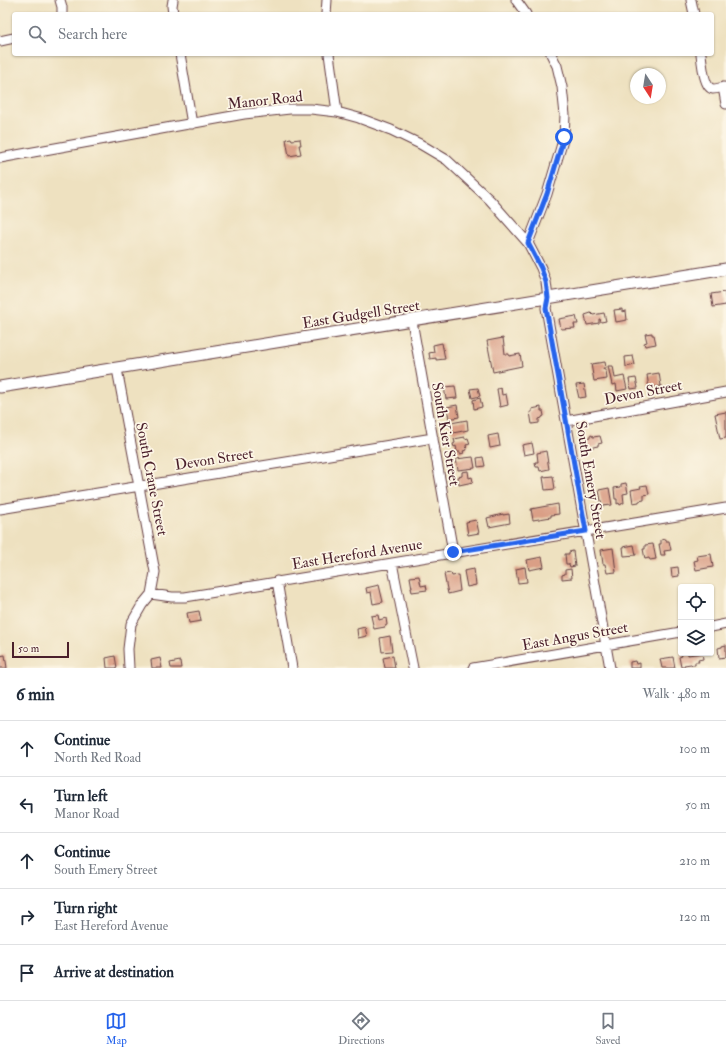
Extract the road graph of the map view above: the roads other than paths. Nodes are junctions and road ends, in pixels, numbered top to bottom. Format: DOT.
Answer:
graph roads {
  1 [pos="60,0"];
  2 [pos="173,0"];
  3 [pos="327,0"];
  4 [pos="516,0"];
  5 [pos="691,0"];
  6 [pos="62,12"];
  7 [pos="173,12"];
  8 [pos="326,12"];
  9 [pos="525,12"];
  10 [pos="694,12"];
  11 [pos="12,38"];
  12 [pos="0,41"];
  13 [pos="180,56"];
  14 [pos="329,56"];
  15 [pos="552,56"];
  16 [pos="701,56"];
  17 [pos="724,87"];
  18 [pos="726,104"];
  19 [pos="337,112"];
  20 [pos="192,124"];
  21 [pos="0,158"];
  22 [pos="528,243"];
  23 [pos="726,269"];
  24 [pos="548,298"];
  25 [pos="412,321"];
  26 [pos="117,369"];
  27 [pos="0,387"];
  28 [pos="726,392"];
  29 [pos="566,421"];
  30 [pos="433,438"];
  31 [pos="139,485"];
  32 [pos="726,508"];
  33 [pos="0,509"];
  34 [pos="586,531"];
  35 [pos="453,552"];
  36 [pos="392,563"];
  37 [pos="277,581"];
  38 [pos="151,594"];
  39 [pos="726,624"];
  40 [pos="714,626"];
  41 [pos="678,633"];
  42 [pos="606,645"];
  43 [pos="129,668"];
  44 [pos="292,668"];
  45 [pos="413,668"];
  46 [pos="473,668"];
  47 [pos="610,668"];
  1 -- 6 [label="street"];
  2 -- 7 [label="street"];
  3 -- 8 [label="street"];
  4 -- 9 [label="street"];
  5 -- 10 [label="street"];
  11 -- 12 [label="street"];
  13 -- 20 [label="street"];
  14 -- 19 [label="street"];
  15 -- 22 [label="street"];
  16 -- 17 [label="street"];
  17 -- 18 [label="street"];
  19 -- 20 [label="street, Manor Road"];
  19 -- 22 [label="street, Manor Road"];
  20 -- 21 [label="street, Manor Road"];
  22 -- 24 [label="street, Manor Road"];
  23 -- 24 [label="street, East Gudgell Street"];
  24 -- 25 [label="street, East Gudgell Street"];
  24 -- 29 [label="street, South Emery Street"];
  25 -- 26 [label="street, East Gudgell Street"];
  25 -- 30 [label="street, South Kier Street"];
  26 -- 27 [label="street, East Gudgell Street"];
  26 -- 31 [label="street, South Crane Street"];
  28 -- 29 [label="street, Devon Street"];
  29 -- 34 [label="street, South Emery Street"];
  30 -- 31 [label="street, Devon Street"];
  30 -- 35 [label="street, South Kier Street"];
  31 -- 33 [label="street, Devon Street"];
  31 -- 38 [label="street, South Crane Street"];
  32 -- 34 [label="street, East Hereford Avenue"];
  34 -- 35 [label="street, East Hereford Avenue"];
  34 -- 42 [label="street, South Emery Street"];
  35 -- 36 [label="street, East Hereford Avenue"];
  36 -- 37 [label="street, East Hereford Avenue"];
  36 -- 45 [label="street"];
  37 -- 38 [label="street, East Hereford Avenue"];
  37 -- 44 [label="street"];
  38 -- 43 [label="street"];
  39 -- 40 [label="street"];
  41 -- 42 [label="street, East Angus Street"];
  42 -- 46 [label="street, East Angus Street"];
  42 -- 47 [label="street, South Emery Street"];
}
